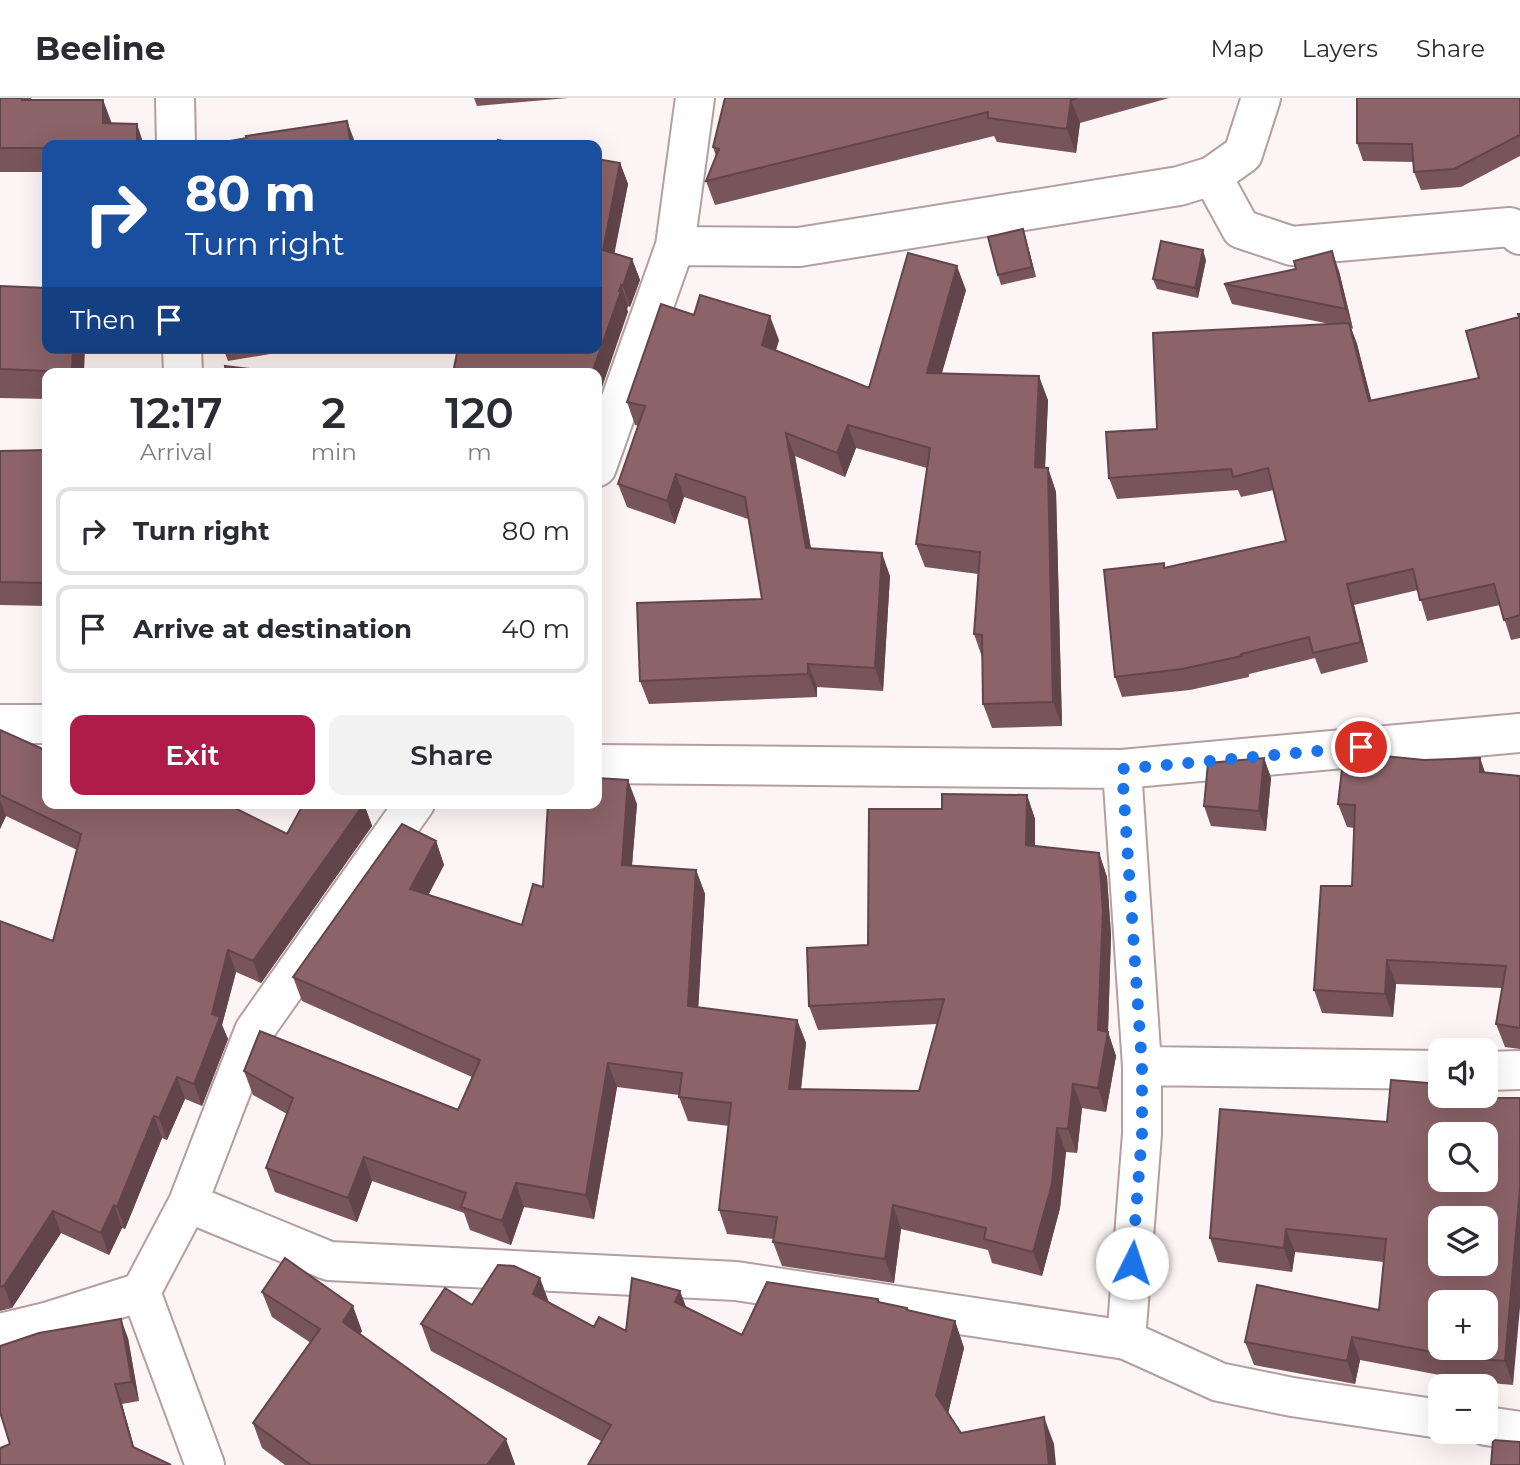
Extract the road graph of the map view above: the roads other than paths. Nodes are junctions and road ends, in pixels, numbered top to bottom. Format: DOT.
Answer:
graph roads {
  1 [pos="175,98"];
  2 [pos="695,98"];
  3 [pos="1261,98"];
  4 [pos="176,140"];
  5 [pos="1212,176"];
  6 [pos="1520,236"];
  7 [pos="675,246"];
  8 [pos="602,453"];
  9 [pos="0,724"];
  10 [pos="42,724"];
  11 [pos="1520,733"];
  12 [pos="602,764"];
  13 [pos="1122,769"];
  14 [pos="411,809"];
  15 [pos="1142,1066"];
  16 [pos="1428,1070"];
  17 [pos="1520,1070"];
  18 [pos="1498,1071"];
  19 [pos="188,1203"];
  20 [pos="141,1292"];
  21 [pos="0,1333"];
  22 [pos="1126,1340"];
  23 [pos="1428,1417"];
  24 [pos="1498,1428"];
  25 [pos="1520,1431"];
  26 [pos="205,1465"];
  1 -- 4 [label="street"];
  2 -- 7 [label="street"];
  3 -- 5 [label="street"];
  5 -- 6 [label="street"];
  5 -- 7 [label="street"];
  7 -- 8 [label="street"];
  9 -- 10 [label="street"];
  11 -- 13 [label="street"];
  12 -- 13 [label="street"];
  13 -- 15 [label="street"];
  14 -- 19 [label="street"];
  15 -- 16 [label="street"];
  15 -- 22 [label="street"];
  17 -- 18 [label="street"];
  19 -- 20 [label="street"];
  19 -- 22 [label="street"];
  20 -- 21 [label="street"];
  20 -- 26 [label="street"];
  22 -- 23 [label="street"];
  24 -- 25 [label="street"];
}
